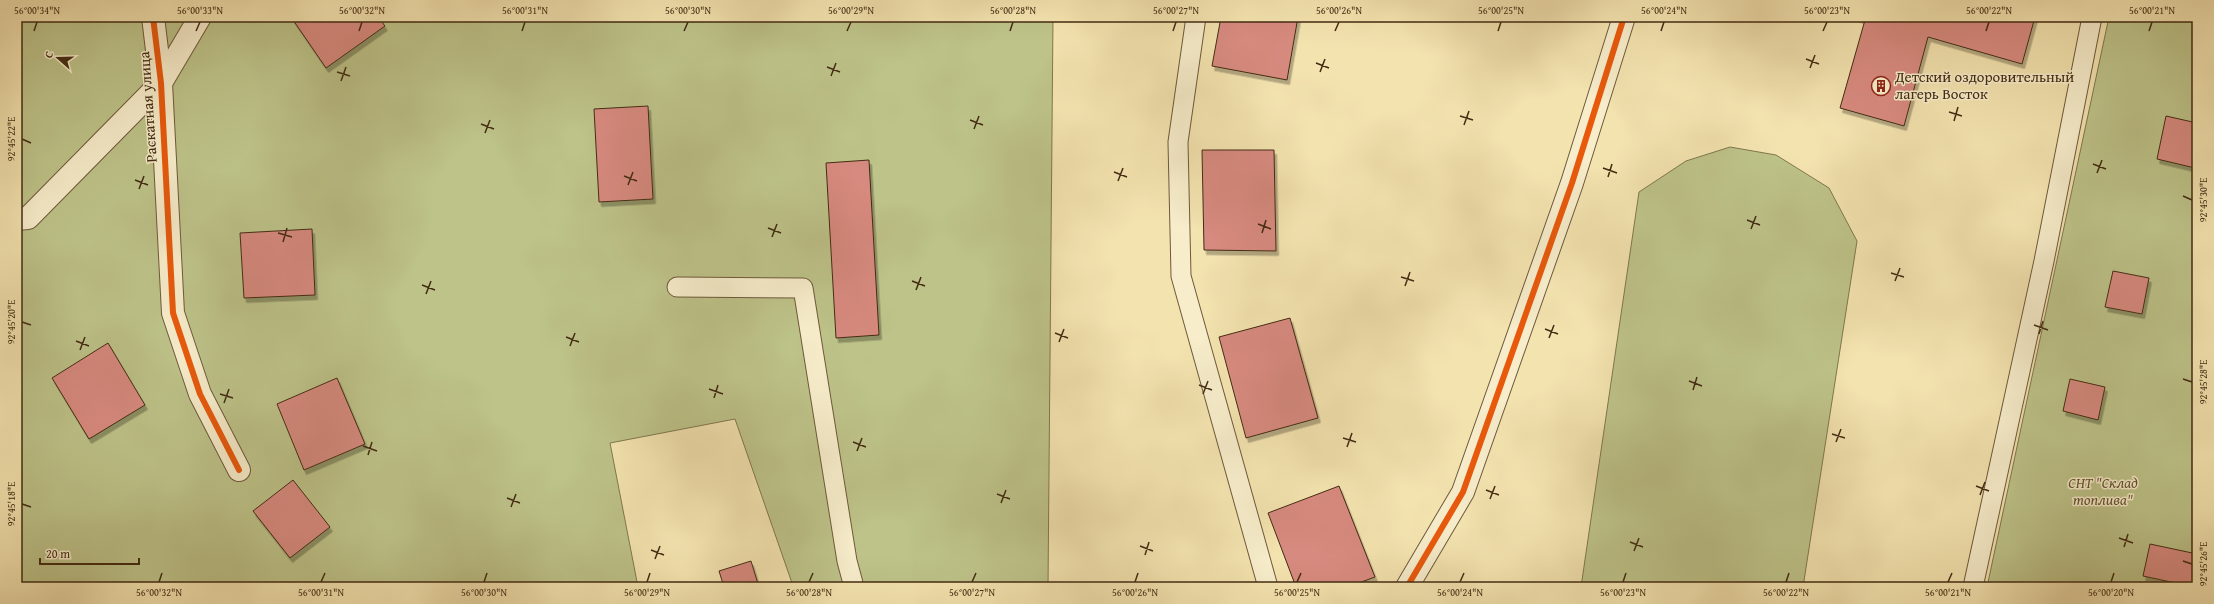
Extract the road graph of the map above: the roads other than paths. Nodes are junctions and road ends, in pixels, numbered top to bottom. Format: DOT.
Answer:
graph roads {
  1 [pos="153,17"];
  2 [pos="200,17"];
  3 [pos="1196,17"];
  4 [pos="1624,17"];
  5 [pos="2092,17"];
  6 [pos="161,83"];
  7 [pos="17,219"];
  8 [pos="677,287"];
  9 [pos="239,470"];
  10 [pos="854,587"];
  11 [pos="1268,587"];
  12 [pos="1407,587"];
  13 [pos="1973,587"];
  1 -- 6 [label="street, Раскатная улица"];
  2 -- 6 [label="street"];
  3 -- 11 [label="lane"];
  4 -- 12 [label="street"];
  5 -- 13 [label="lane"];
  6 -- 7 [label="street"];
  6 -- 9 [label="street, Раскатная улица"];
  8 -- 10 [label="lane"];
}
